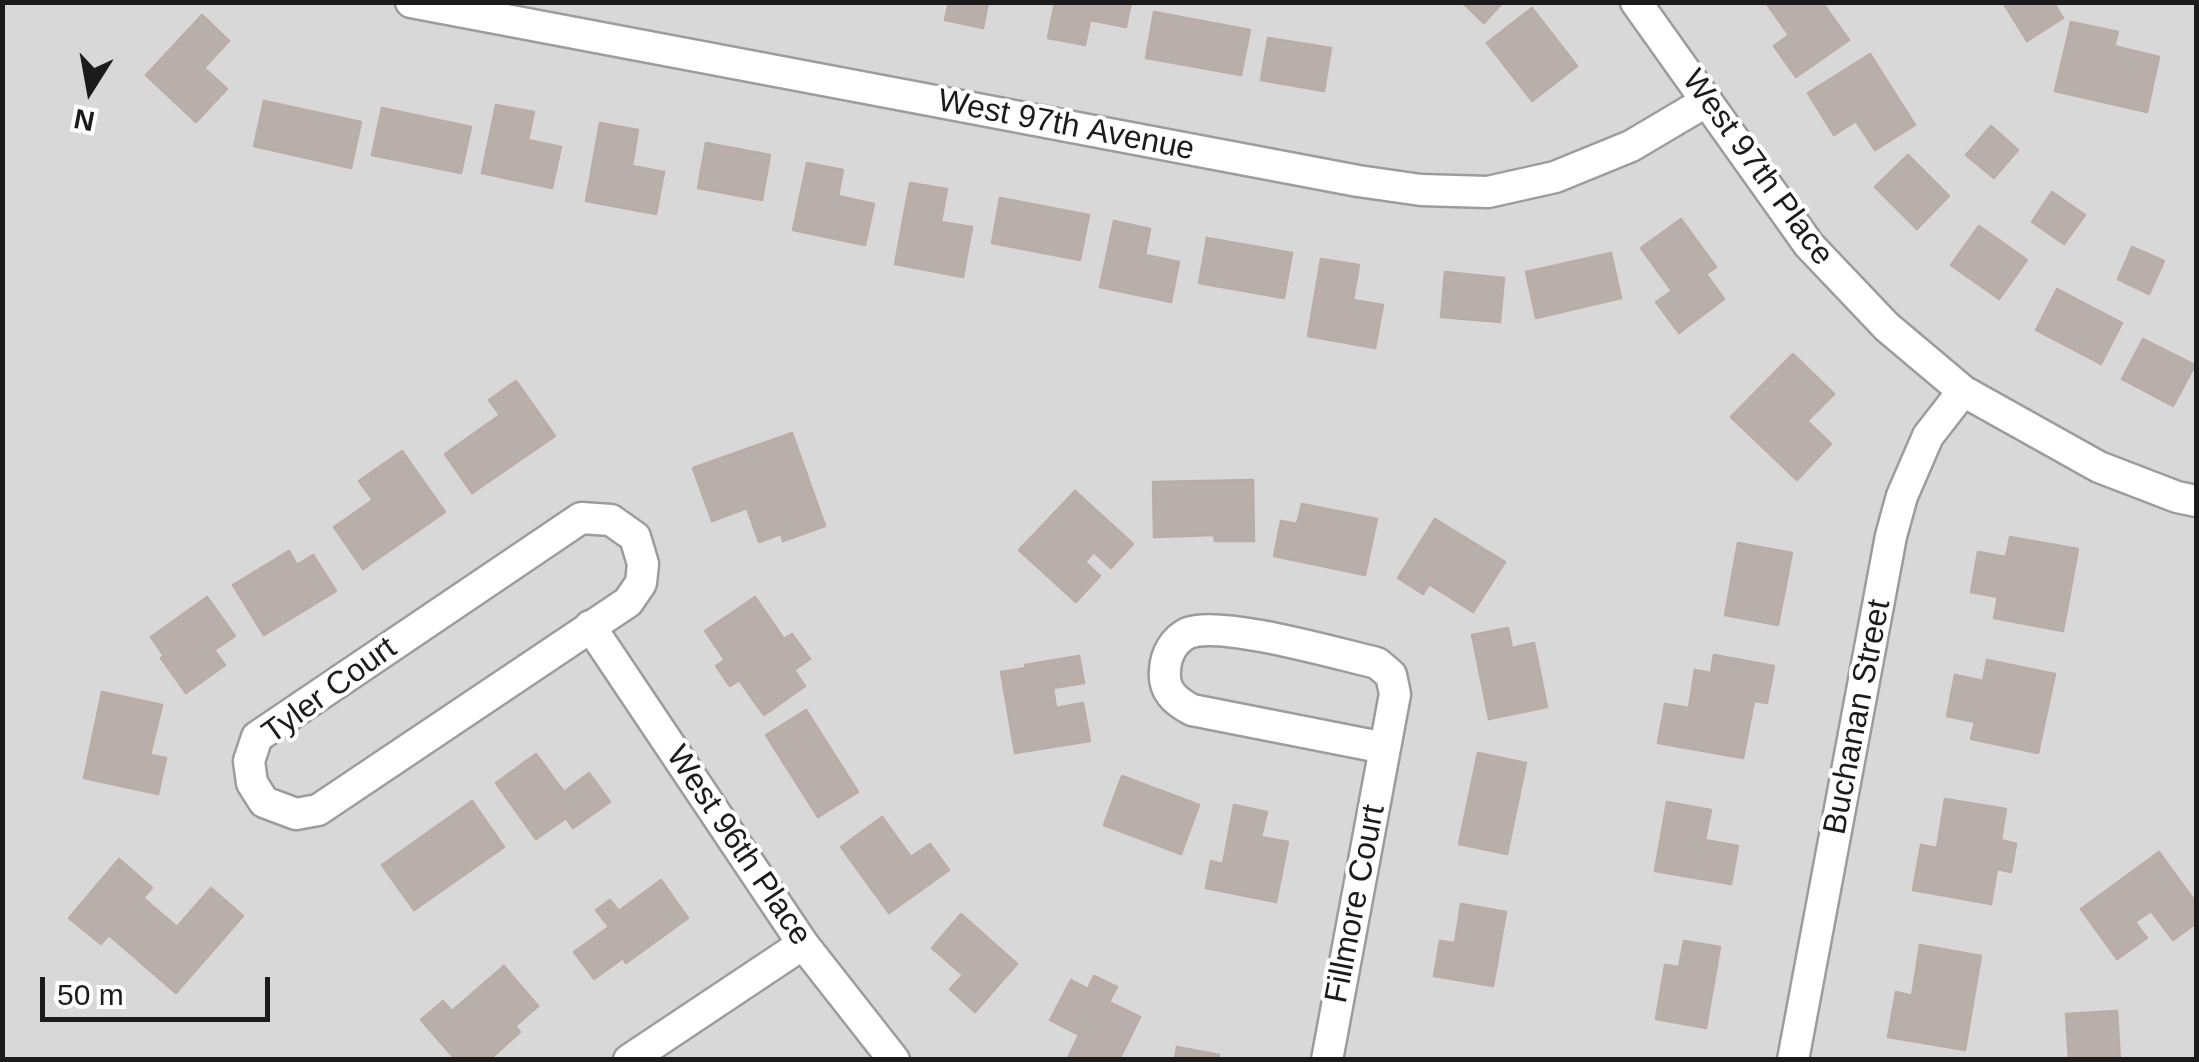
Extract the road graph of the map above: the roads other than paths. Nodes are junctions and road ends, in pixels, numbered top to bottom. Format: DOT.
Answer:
graph roads {
  1 [pos="411,2"];
  2 [pos="1636,2"];
  3 [pos="1707,101"];
  4 [pos="1964,391"];
  5 [pos="2196,502"];
  6 [pos="590,626"];
  7 [pos="1386,748"];
  8 [pos="803,944"];
  9 [pos="629,1060"];
  10 [pos="894,1060"];
  11 [pos="1327,1060"];
  12 [pos="1794,1060"];
  1 -- 3 [label="street, West 97th Avenue"];
  2 -- 3 [label="street, West 97th Place"];
  3 -- 4 [label="street, West 97th Place"];
  4 -- 5 [label="street, West 97th Place"];
  4 -- 12 [label="street, Buchanan Street"];
  6 -- 6 [label="street, Tyler Court"];
  6 -- 8 [label="street, West 96th Place"];
  7 -- 7 [label="street, Fillmore Court"];
  7 -- 11 [label="street, Fillmore Court"];
  8 -- 9 [label="street"];
  8 -- 10 [label="street, West 96th Place"];
}
